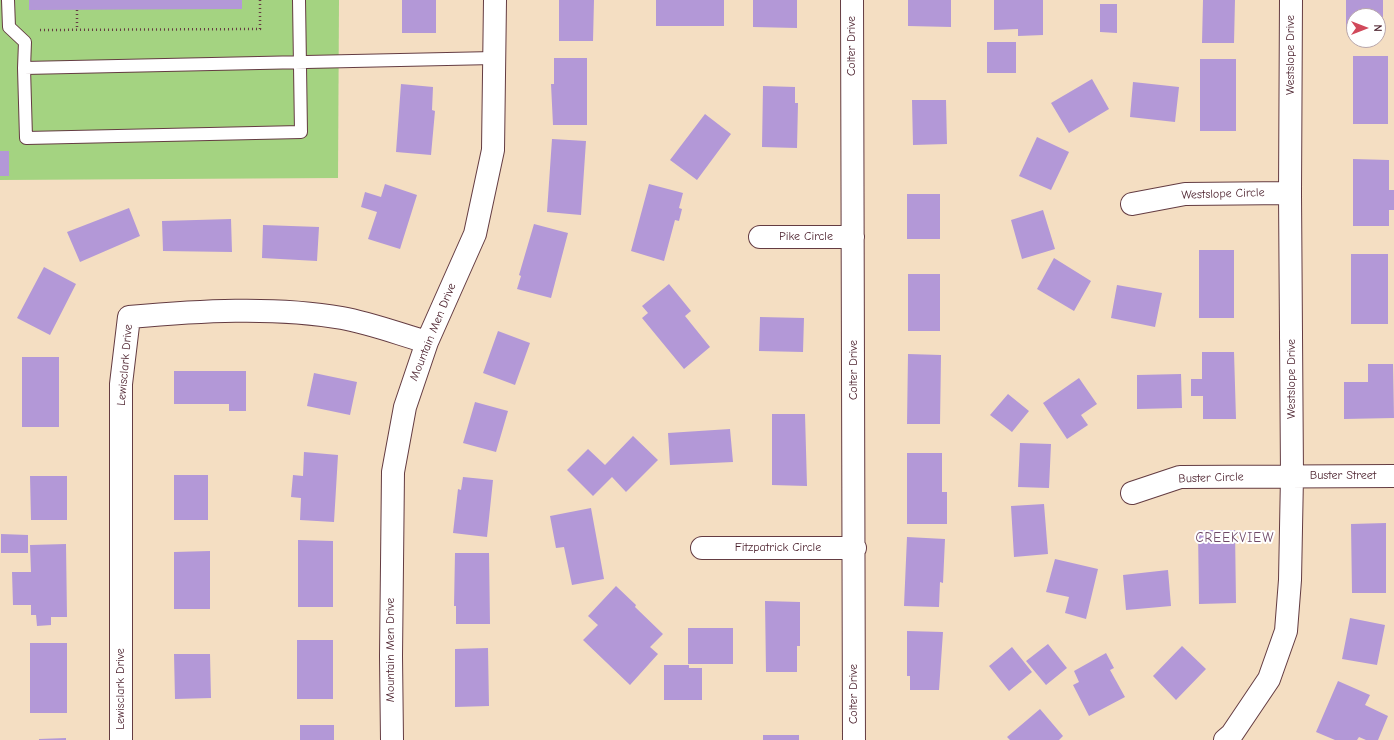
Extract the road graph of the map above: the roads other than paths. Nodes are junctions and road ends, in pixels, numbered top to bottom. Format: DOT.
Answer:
graph roads {
  1 [pos="8,0"];
  2 [pos="299,0"];
  3 [pos="495,0"];
  4 [pos="852,0"];
  5 [pos="1291,0"];
  6 [pos="494,58"];
  7 [pos="299,62"];
  8 [pos="24,68"];
  9 [pos="1290,193"];
  10 [pos="1132,204"];
  11 [pos="760,237"];
  12 [pos="853,237"];
  13 [pos="427,342"];
  14 [pos="1292,476"];
  15 [pos="1394,476"];
  16 [pos="1132,493"];
  17 [pos="702,548"];
  18 [pos="855,548"];
  19 [pos="121,740"];
  20 [pos="392,740"];
  21 [pos="854,740"];
  22 [pos="1225,740"];
  1 -- 8 [label="lane"];
  2 -- 7 [label="lane"];
  3 -- 6 [label="street, Mountain Men Drive"];
  4 -- 12 [label="street, Colter Drive"];
  5 -- 9 [label="street, Westslope Drive"];
  6 -- 7 [label="lane"];
  6 -- 13 [label="street, Mountain Men Drive"];
  7 -- 8 [label="lane"];
  7 -- 8 [label="lane"];
  9 -- 10 [label="street, Westslope Circle"];
  9 -- 14 [label="street, Westslope Drive"];
  11 -- 12 [label="street, Pike Circle"];
  12 -- 18 [label="street, Colter Drive"];
  13 -- 19 [label="street, Lewisclark Drive"];
  13 -- 20 [label="street, Mountain Men Drive"];
  14 -- 15 [label="street, Buster Street"];
  14 -- 16 [label="street, Buster Circle"];
  14 -- 22 [label="street, Westslope Drive"];
  17 -- 18 [label="street, Fitzpatrick Circle"];
  18 -- 21 [label="street, Colter Drive"];
}
